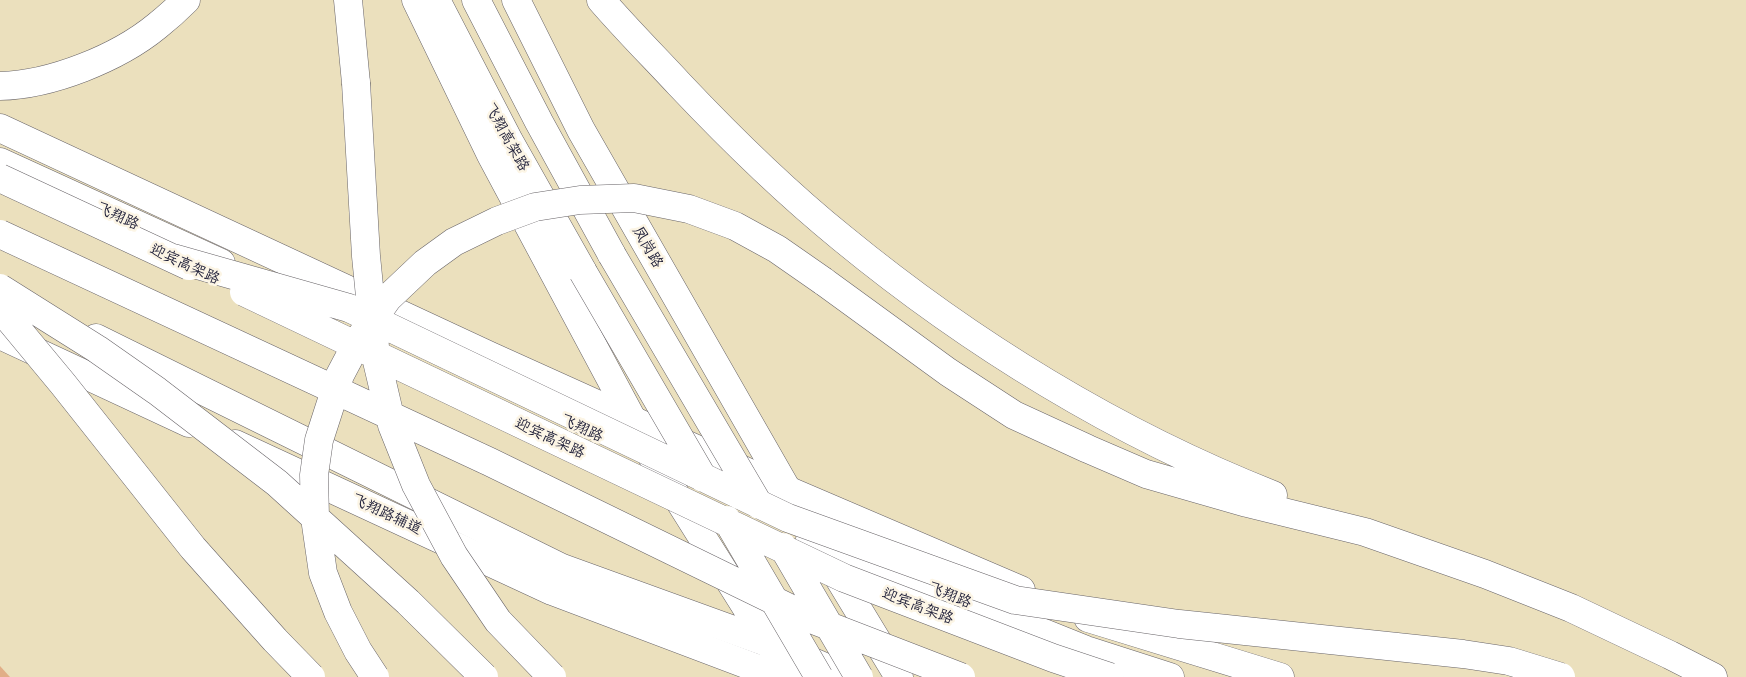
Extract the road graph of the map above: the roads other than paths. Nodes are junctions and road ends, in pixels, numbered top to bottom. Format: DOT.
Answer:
graph roads {
  1 [pos="186,0"];
  2 [pos="348,0"];
  3 [pos="416,0"];
  4 [pos="436,0"];
  5 [pos="476,0"];
  6 [pos="516,0"];
  7 [pos="601,0"];
  8 [pos="0,86"];
  9 [pos="0,128"];
  10 [pos="0,162"];
  11 [pos="0,178"];
  12 [pos="0,234"];
  13 [pos="173,258"];
  14 [pos="0,289"];
  15 [pos="0,312"];
  16 [pos="0,335"];
  17 [pos="633,420"];
  18 [pos="655,462"];
  19 [pos="787,490"];
  20 [pos="1365,532"];
  21 [pos="817,542"];
  22 [pos="769,643"];
  23 [pos="311,677"];
  24 [pos="375,677"];
  25 [pos="484,677"];
  26 [pos="552,677"];
  27 [pos="780,677"];
  28 [pos="790,677"];
  29 [pos="819,677"];
  30 [pos="848,677"];
  31 [pos="859,677"];
  32 [pos="899,677"];
  33 [pos="961,677"];
  34 [pos="1110,677"];
  35 [pos="1170,677"];
  36 [pos="1280,677"];
  37 [pos="1561,677"];
  38 [pos="1712,677"];
  1 -- 8 [label="main road"];
  2 -- 26 [label="main road, bridge"];
  3 -- 17 [label="main road"];
  4 -- 29 [label="main road, 飞翔高架路, bridge"];
  5 -- 31 [label="main road, bridge"];
  6 -- 19 [label="main road, 凤岗路"];
  7 -- 20 [label="main road"];
  9 -- 17 [label="main road"];
  10 -- 18 [label="main road, 飞翔路"];
  11 -- 13 [label="main road, 迎宾高架路, bridge"];
  12 -- 33 [label="main road, bridge"];
  13 -- 34 [label="main road, 迎宾高架路, bridge"];
  13 -- 37 [label="main road, bridge"];
  14 -- 22 [label="main road"];
  14 -- 25 [label="main road, bridge"];
  15 -- 23 [label="main road, bridge"];
  16 -- 27 [label="main road, 飞翔路辅道"];
  17 -- 18 [label="main road"];
  17 -- 19 [label="main road"];
  18 -- 21 [label="main road, 飞翔路"];
  18 -- 22 [label="main road"];
  19 -- 21 [label="main road, 凤岗路"];
  19 -- 36 [label="main road"];
  20 -- 24 [label="main road, bridge"];
  20 -- 38 [label="main road"];
  21 -- 32 [label="main road, 凤岗路"];
  21 -- 35 [label="main road, 飞翔路"];
  22 -- 28 [label="main road"];
  22 -- 30 [label="main road"];
}
